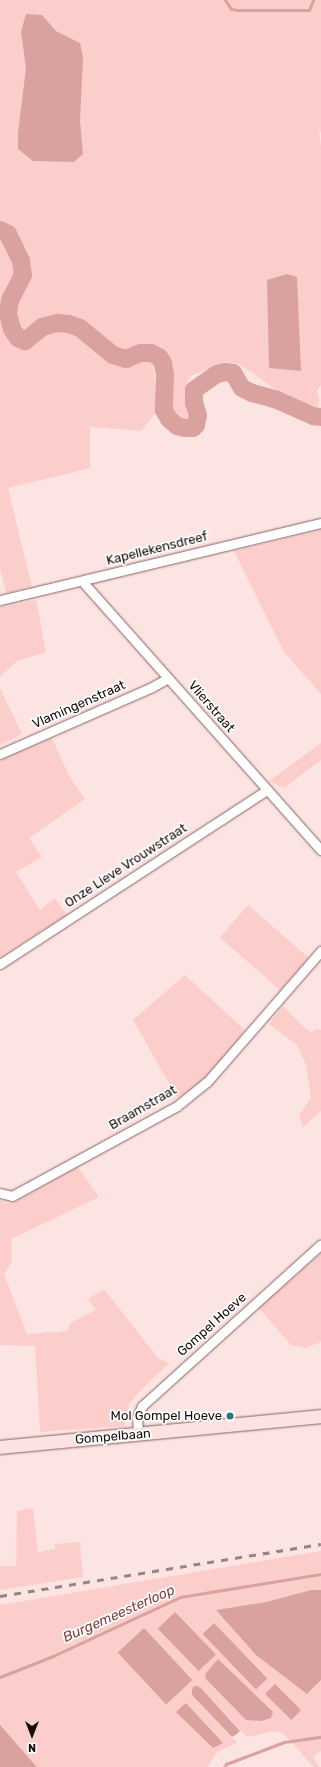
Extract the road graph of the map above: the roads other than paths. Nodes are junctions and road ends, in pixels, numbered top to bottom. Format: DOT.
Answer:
graph roads {
  1 [pos="321,523"];
  2 [pos="82,580"];
  3 [pos="0,600"];
  4 [pos="168,678"];
  5 [pos="0,754"];
  6 [pos="267,790"];
  7 [pos="321,850"];
  8 [pos="321,951"];
  9 [pos="0,964"];
  10 [pos="0,1194"];
  11 [pos="321,1244"];
  12 [pos="321,1416"];
  13 [pos="138,1434"];
  14 [pos="0,1447"];
  1 -- 2 [label="street, Kapellekensdreef"];
  2 -- 3 [label="street, Kapellekensdreef"];
  2 -- 4 [label="street, Vlierstraat"];
  4 -- 5 [label="street, Vlamingenstraat"];
  4 -- 6 [label="street, Vlierstraat"];
  6 -- 7 [label="street, Vlierstraat"];
  6 -- 9 [label="street, Onze Lieve Vrouwstraat"];
  8 -- 10 [label="street, Braamstraat"];
  11 -- 13 [label="street, Gompel Hoeve"];
  12 -- 13 [label="street, Gompelbaan"];
  13 -- 14 [label="street, Gompelbaan"];
}
